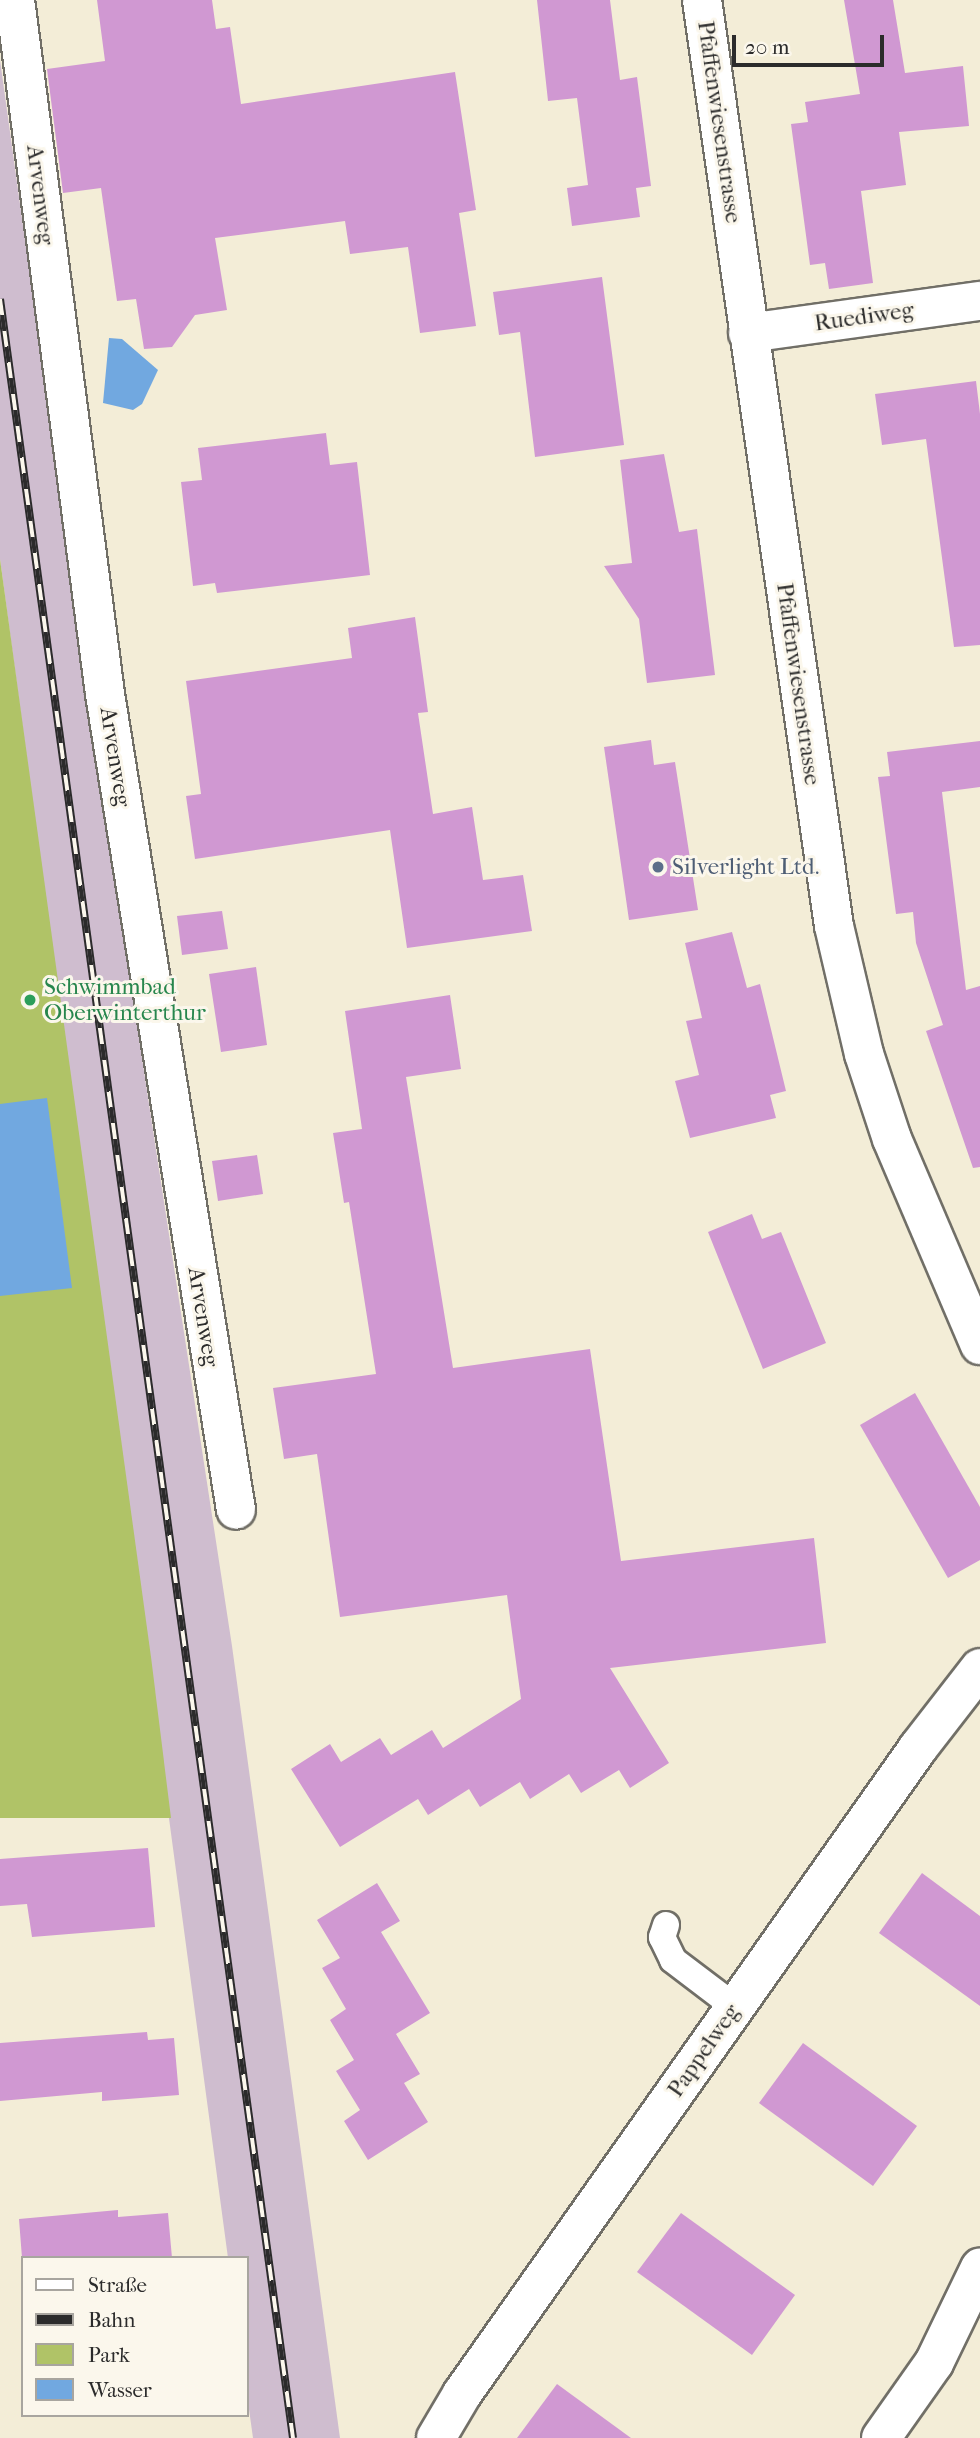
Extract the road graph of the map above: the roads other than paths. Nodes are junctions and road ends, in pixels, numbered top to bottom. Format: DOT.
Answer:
graph roads {
  1 [pos="15,0"];
  2 [pos="702,0"];
  3 [pos="980,301"];
  4 [pos="748,333"];
  5 [pos="980,1345"];
  6 [pos="236,1510"];
  7 [pos="980,1668"];
  8 [pos="666,1925"];
  9 [pos="735,2007"];
  10 [pos="980,2267"];
  11 [pos="980,2322"];
  12 [pos="934,2363"];
  13 [pos="436,2438"];
  14 [pos="881,2438"];
  1 -- 6 [label="street, Arvenweg"];
  2 -- 4 [label="street, Pfaffenwiesenstrasse"];
  3 -- 4 [label="street, Ruediweg"];
  4 -- 5 [label="street, Pfaffenwiesenstrasse"];
  7 -- 9 [label="street, Pappelweg"];
  8 -- 9 [label="lane"];
  9 -- 13 [label="street, Pappelweg"];
  10 -- 12 [label="street"];
  11 -- 12 [label="street"];
  12 -- 14 [label="street"];
}
